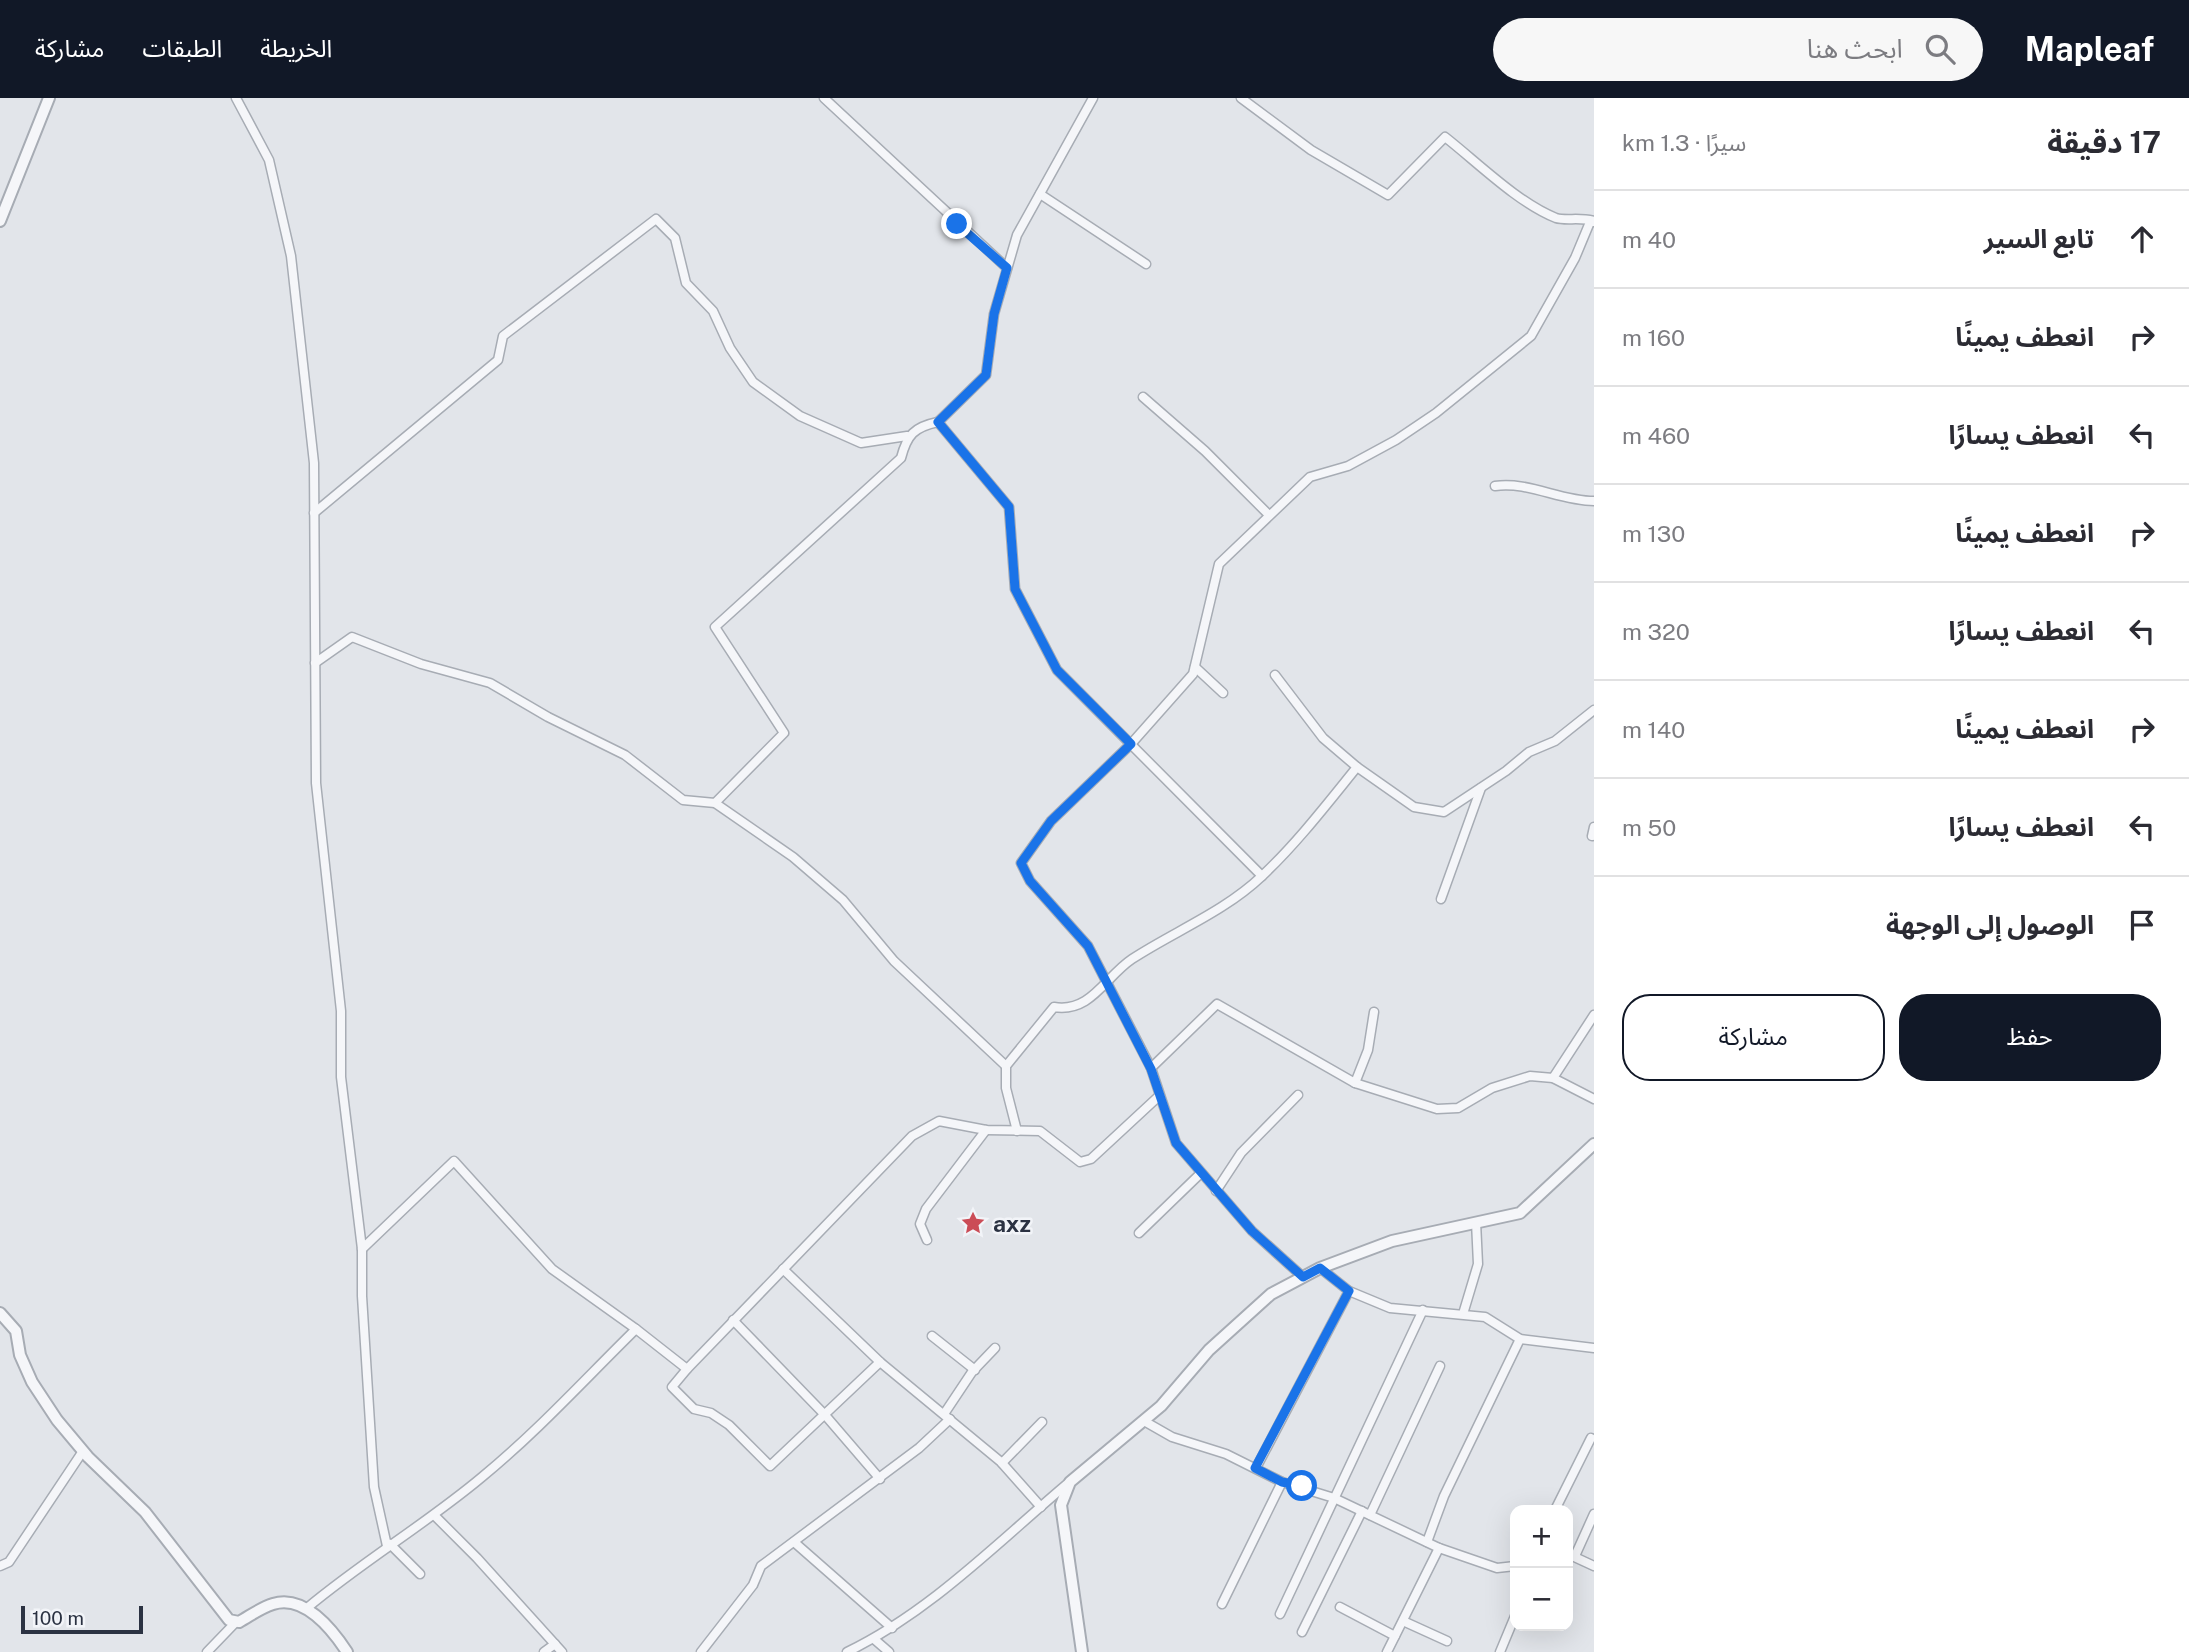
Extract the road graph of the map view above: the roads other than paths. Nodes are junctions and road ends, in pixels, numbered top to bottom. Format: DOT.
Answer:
graph roads {
  1 [pos="50,98"];
  2 [pos="236,98"];
  3 [pos="824,98"];
  4 [pos="1093,98"];
  5 [pos="1241,98"];
  6 [pos="1040,194"];
  7 [pos="0,221"];
  8 [pos="1594,221"];
  9 [pos="1146,264"];
  10 [pos="1007,268"];
  11 [pos="1143,397"];
  12 [pos="938,422"];
  13 [pos="907,436"];
  14 [pos="1496,486"];
  15 [pos="1594,501"];
  16 [pos="314,513"];
  17 [pos="1269,515"];
  18 [pos="315,663"];
  19 [pos="1195,667"];
  20 [pos="1275,675"];
  21 [pos="1223,693"];
  22 [pos="1594,710"];
  23 [pos="1131,744"];
  24 [pos="1357,767"];
  25 [pos="1481,788"];
  26 [pos="715,803"];
  27 [pos="1262,876"];
  28 [pos="1441,899"];
  29 [pos="1106,983"];
  30 [pos="1374,1012"];
  31 [pos="1594,1015"];
  32 [pos="1006,1066"];
  33 [pos="1151,1069"];
  34 [pos="1553,1078"];
  35 [pos="1354,1083"];
  36 [pos="1159,1096"];
  37 [pos="1298,1096"];
  38 [pos="1594,1099"];
  39 [pos="986,1130"];
  40 [pos="1017,1131"];
  41 [pos="1594,1144"];
  42 [pos="1201,1173"];
  43 [pos="1216,1191"];
  44 [pos="1476,1222"];
  45 [pos="1139,1233"];
  46 [pos="927,1240"];
  47 [pos="362,1249"];
  48 [pos="1320,1268"];
  49 [pos="783,1269"];
  50 [pos="1303,1277"];
  51 [pos="1349,1291"];
  52 [pos="1423,1310"];
  53 [pos="0,1312"];
  54 [pos="1463,1314"];
  55 [pos="733,1320"];
  56 [pos="636,1329"];
  57 [pos="932,1336"];
  58 [pos="1520,1339"];
  59 [pos="995,1348"];
  60 [pos="1594,1348"];
  61 [pos="880,1362"];
  62 [pos="1440,1366"];
  63 [pos="687,1369"];
  64 [pos="975,1370"];
  65 [pos="825,1415"];
  66 [pos="947,1416"];
  67 [pos="1144,1421"];
  68 [pos="1042,1422"];
  69 [pos="1591,1438"];
  70 [pos="83,1451"];
  71 [pos="1002,1463"];
  72 [pos="1255,1468"];
  73 [pos="880,1479"];
  74 [pos="1070,1482"];
  75 [pos="1282,1482"];
  76 [pos="1334,1498"];
  77 [pos="1558,1505"];
  78 [pos="1041,1507"];
  79 [pos="1366,1513"];
  80 [pos="1594,1514"];
  81 [pos="434,1515"];
  82 [pos="794,1542"];
  83 [pos="1427,1542"];
  84 [pos="388,1545"];
  85 [pos="1439,1548"];
  86 [pos="1573,1551"];
  87 [pos="1573,1556"];
  88 [pos="1593,1564"];
  89 [pos="0,1566"];
  90 [pos="1510,1567"];
  91 [pos="420,1574"];
  92 [pos="1222,1605"];
  93 [pos="307,1608"];
  94 [pos="1340,1608"];
  95 [pos="1280,1614"];
  96 [pos="1403,1620"];
  97 [pos="234,1623"];
  98 [pos="892,1628"];
  99 [pos="1510,1628"];
  100 [pos="1302,1632"];
  101 [pos="1395,1636"];
  102 [pos="874,1639"];
  103 [pos="1447,1640"];
  104 [pos="555,1644"];
  105 [pos="207,1652"];
  106 [pos="347,1652"];
  107 [pos="544,1652"];
  108 [pos="562,1652"];
  109 [pos="701,1652"];
  110 [pos="847,1652"];
  111 [pos="888,1652"];
  112 [pos="1082,1652"];
  113 [pos="1387,1652"];
  114 [pos="1500,1652"];
  1 -- 7 [label="street"];
  2 -- 16 [label="street"];
  3 -- 10 [label="street"];
  4 -- 6 [label="street"];
  5 -- 8 [label="street"];
  6 -- 9 [label="street"];
  6 -- 10 [label="street"];
  8 -- 17 [label="street"];
  10 -- 12 [label="street"];
  11 -- 17 [label="street"];
  12 -- 13 [label="street"];
  12 -- 23 [label="street"];
  13 -- 16 [label="street"];
  13 -- 26 [label="street"];
  14 -- 15 [label="street"];
  16 -- 18 [label="street"];
  17 -- 19 [label="street"];
  18 -- 26 [label="street"];
  18 -- 47 [label="street"];
  19 -- 21 [label="street"];
  19 -- 23 [label="street"];
  20 -- 24 [label="street"];
  22 -- 25 [label="street"];
  23 -- 27 [label="street"];
  23 -- 29 [label="street"];
  24 -- 25 [label="street"];
  24 -- 27 [label="street"];
  25 -- 28 [label="street"];
  26 -- 32 [label="street"];
  27 -- 29 [label="street"];
  29 -- 32 [label="street"];
  29 -- 33 [label="street"];
  30 -- 35 [label="street"];
  31 -- 34 [label="street"];
  32 -- 40 [label="street"];
  33 -- 35 [label="street"];
  33 -- 36 [label="street"];
  34 -- 35 [label="street"];
  34 -- 38 [label="street"];
  36 -- 40 [label="street"];
  36 -- 42 [label="street"];
  37 -- 43 [label="street"];
  39 -- 40 [label="street"];
  39 -- 46 [label="street"];
  39 -- 49 [label="street"];
  41 -- 44 [label="street"];
  42 -- 43 [label="street"];
  42 -- 45 [label="street"];
  43 -- 50 [label="street"];
  44 -- 48 [label="street"];
  44 -- 54 [label="street"];
  47 -- 56 [label="street"];
  47 -- 84 [label="street"];
  48 -- 50 [label="street"];
  48 -- 51 [label="street"];
  49 -- 55 [label="street"];
  49 -- 61 [label="street"];
  50 -- 67 [label="street"];
  51 -- 52 [label="street"];
  51 -- 72 [label="street"];
  52 -- 54 [label="street"];
  52 -- 76 [label="street"];
  53 -- 70 [label="street"];
  54 -- 58 [label="street"];
  55 -- 63 [label="street"];
  55 -- 65 [label="street"];
  56 -- 63 [label="street"];
  56 -- 81 [label="street"];
  57 -- 64 [label="street"];
  58 -- 60 [label="street"];
  58 -- 83 [label="street"];
  59 -- 64 [label="street"];
  61 -- 65 [label="street"];
  61 -- 66 [label="street"];
  62 -- 79 [label="street"];
  63 -- 65 [label="street"];
  64 -- 66 [label="street"];
  65 -- 73 [label="street"];
  66 -- 71 [label="street"];
  66 -- 73 [label="street"];
  67 -- 72 [label="street"];
  67 -- 74 [label="street"];
  68 -- 71 [label="street"];
  69 -- 77 [label="street"];
  70 -- 89 [label="street"];
  70 -- 97 [label="street"];
  71 -- 78 [label="street"];
  72 -- 75 [label="street"];
  73 -- 82 [label="street"];
  74 -- 78 [label="street"];
  74 -- 112 [label="street"];
  75 -- 76 [label="street"];
  75 -- 92 [label="street"];
  76 -- 79 [label="street"];
  76 -- 95 [label="street"];
  78 -- 98 [label="street"];
  79 -- 83 [label="street"];
  79 -- 100 [label="street"];
  80 -- 86 [label="street"];
  81 -- 84 [label="street"];
  81 -- 104 [label="street"];
  82 -- 98 [label="street"];
  82 -- 109 [label="street"];
  83 -- 85 [label="street"];
  84 -- 91 [label="street"];
  84 -- 93 [label="street"];
  85 -- 90 [label="street"];
  85 -- 96 [label="street"];
  87 -- 88 [label="street"];
  93 -- 97 [label="street"];
  93 -- 106 [label="street"];
  94 -- 101 [label="street"];
  96 -- 101 [label="street"];
  96 -- 103 [label="street"];
  97 -- 105 [label="street"];
  98 -- 102 [label="street"];
  99 -- 114 [label="street"];
  101 -- 113 [label="street"];
  102 -- 110 [label="street"];
  102 -- 111 [label="street"];
  104 -- 107 [label="street"];
  104 -- 108 [label="street"];
}
